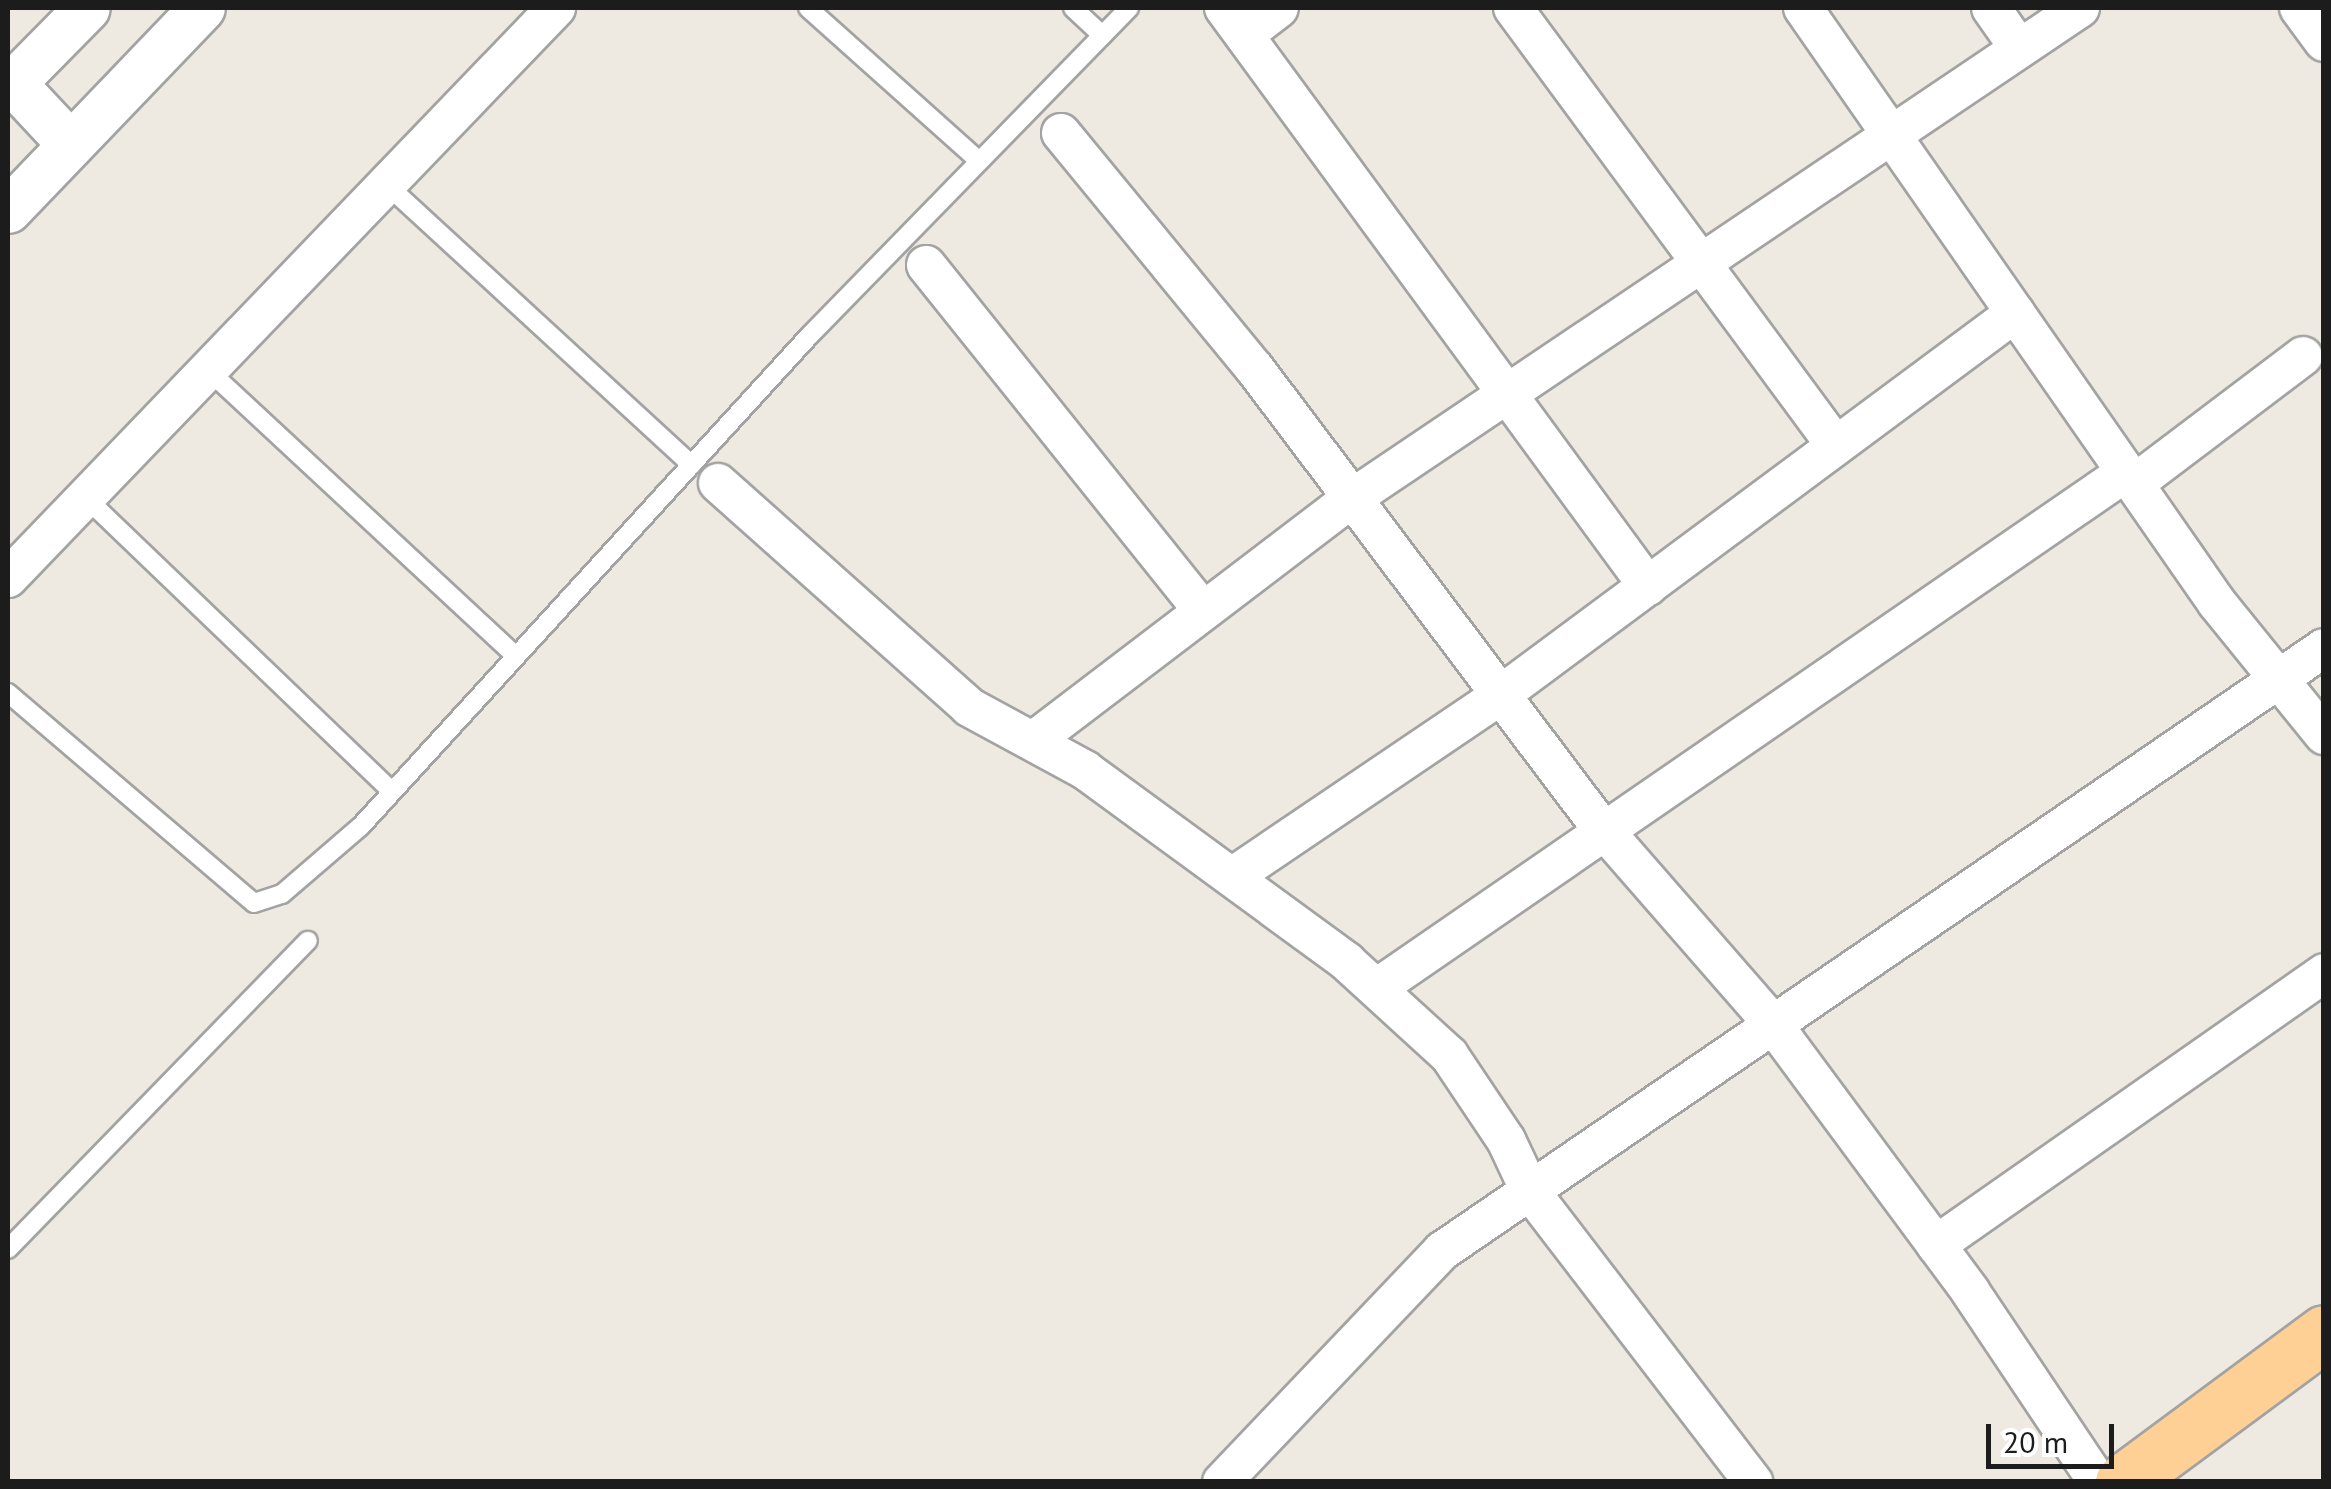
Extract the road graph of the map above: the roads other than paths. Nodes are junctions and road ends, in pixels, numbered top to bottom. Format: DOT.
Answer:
graph roads {
  1 [pos="87,8"];
  2 [pos="202,8"];
  3 [pos="556,8"];
  4 [pos="808,8"];
  5 [pos="1074,8"];
  6 [pos="1129,8"];
  7 [pos="1279,8"];
  8 [pos="1513,8"];
  9 [pos="1803,8"];
  10 [pos="1990,8"];
  11 [pos="2080,8"];
  12 [pos="2300,8"];
  13 [pos="1234,21"];
  14 [pos="1102,35"];
  15 [pos="2324,42"];
  16 [pos="2020,48"];
  17 [pos="10,86"];
  18 [pos="1061,133"];
  19 [pos="1891,134"];
  20 [pos="70,144"];
  21 [pos="979,161"];
  22 [pos="386,184"];
  23 [pos="8,210"];
  24 [pos="1701,263"];
  25 [pos="926,266"];
  26 [pos="2015,313"];
  27 [pos="2303,356"];
  28 [pos="208,370"];
  29 [pos="1504,395"];
  30 [pos="1836,446"];
  31 [pos="704,474"];
  32 [pos="2130,478"];
  33 [pos="85,498"];
  34 [pos="1350,499"];
  35 [pos="8,578"];
  36 [pos="1648,586"];
  37 [pos="1201,608"];
  38 [pos="2324,648"];
  39 [pos="516,656"];
  40 [pos="2281,680"];
  41 [pos="8,693"];
  42 [pos="1499,696"];
  43 [pos="2324,735"];
  44 [pos="1032,742"];
  45 [pos="392,791"];
  46 [pos="1607,834"];
  47 [pos="1232,877"];
  48 [pos="308,940"];
  49 [pos="2324,973"];
  50 [pos="1377,988"];
  51 [pos="1772,1023"];
  52 [pos="1530,1191"];
  53 [pos="1936,1245"];
  54 [pos="8,1249"];
  55 [pos="2324,1334"];
  56 [pos="1222,1482"];
  57 [pos="1753,1482"];
  58 [pos="2098,1482"];
  59 [pos="2122,1482"];
  1 -- 17 [label="street"];
  2 -- 20 [label="street"];
  3 -- 22 [label="street"];
  4 -- 21 [label="lane"];
  5 -- 14 [label="lane"];
  6 -- 14 [label="lane"];
  7 -- 13 [label="street"];
  8 -- 24 [label="street"];
  9 -- 19 [label="street"];
  10 -- 16 [label="street"];
  11 -- 16 [label="street"];
  12 -- 15 [label="street"];
  13 -- 29 [label="street"];
  14 -- 21 [label="lane"];
  16 -- 19 [label="street"];
  17 -- 20 [label="street"];
  18 -- 34 [label="street"];
  19 -- 24 [label="street"];
  19 -- 26 [label="street"];
  20 -- 23 [label="street"];
  21 -- 31 [label="lane"];
  22 -- 28 [label="street"];
  22 -- 31 [label="lane"];
  24 -- 29 [label="street"];
  24 -- 30 [label="street"];
  25 -- 37 [label="street"];
  26 -- 30 [label="street"];
  26 -- 32 [label="street"];
  27 -- 32 [label="street"];
  28 -- 33 [label="street"];
  28 -- 39 [label="lane"];
  29 -- 34 [label="street"];
  29 -- 36 [label="street"];
  30 -- 36 [label="street"];
  31 -- 39 [label="lane"];
  31 -- 44 [label="street"];
  32 -- 40 [label="street"];
  32 -- 46 [label="street"];
  33 -- 35 [label="street"];
  33 -- 45 [label="lane"];
  34 -- 37 [label="street"];
  34 -- 42 [label="street"];
  36 -- 42 [label="street"];
  37 -- 44 [label="street"];
  38 -- 40 [label="street"];
  39 -- 45 [label="lane"];
  40 -- 43 [label="street"];
  40 -- 51 [label="street"];
  41 -- 45 [label="lane"];
  42 -- 46 [label="street"];
  42 -- 47 [label="street"];
  44 -- 47 [label="street"];
  46 -- 50 [label="street"];
  46 -- 51 [label="street"];
  47 -- 50 [label="street"];
  48 -- 54 [label="lane"];
  49 -- 53 [label="street"];
  50 -- 52 [label="street"];
  51 -- 52 [label="street"];
  51 -- 53 [label="street"];
  52 -- 56 [label="street"];
  52 -- 57 [label="street"];
  53 -- 58 [label="street"];
  55 -- 59 [label="main road"];
}
